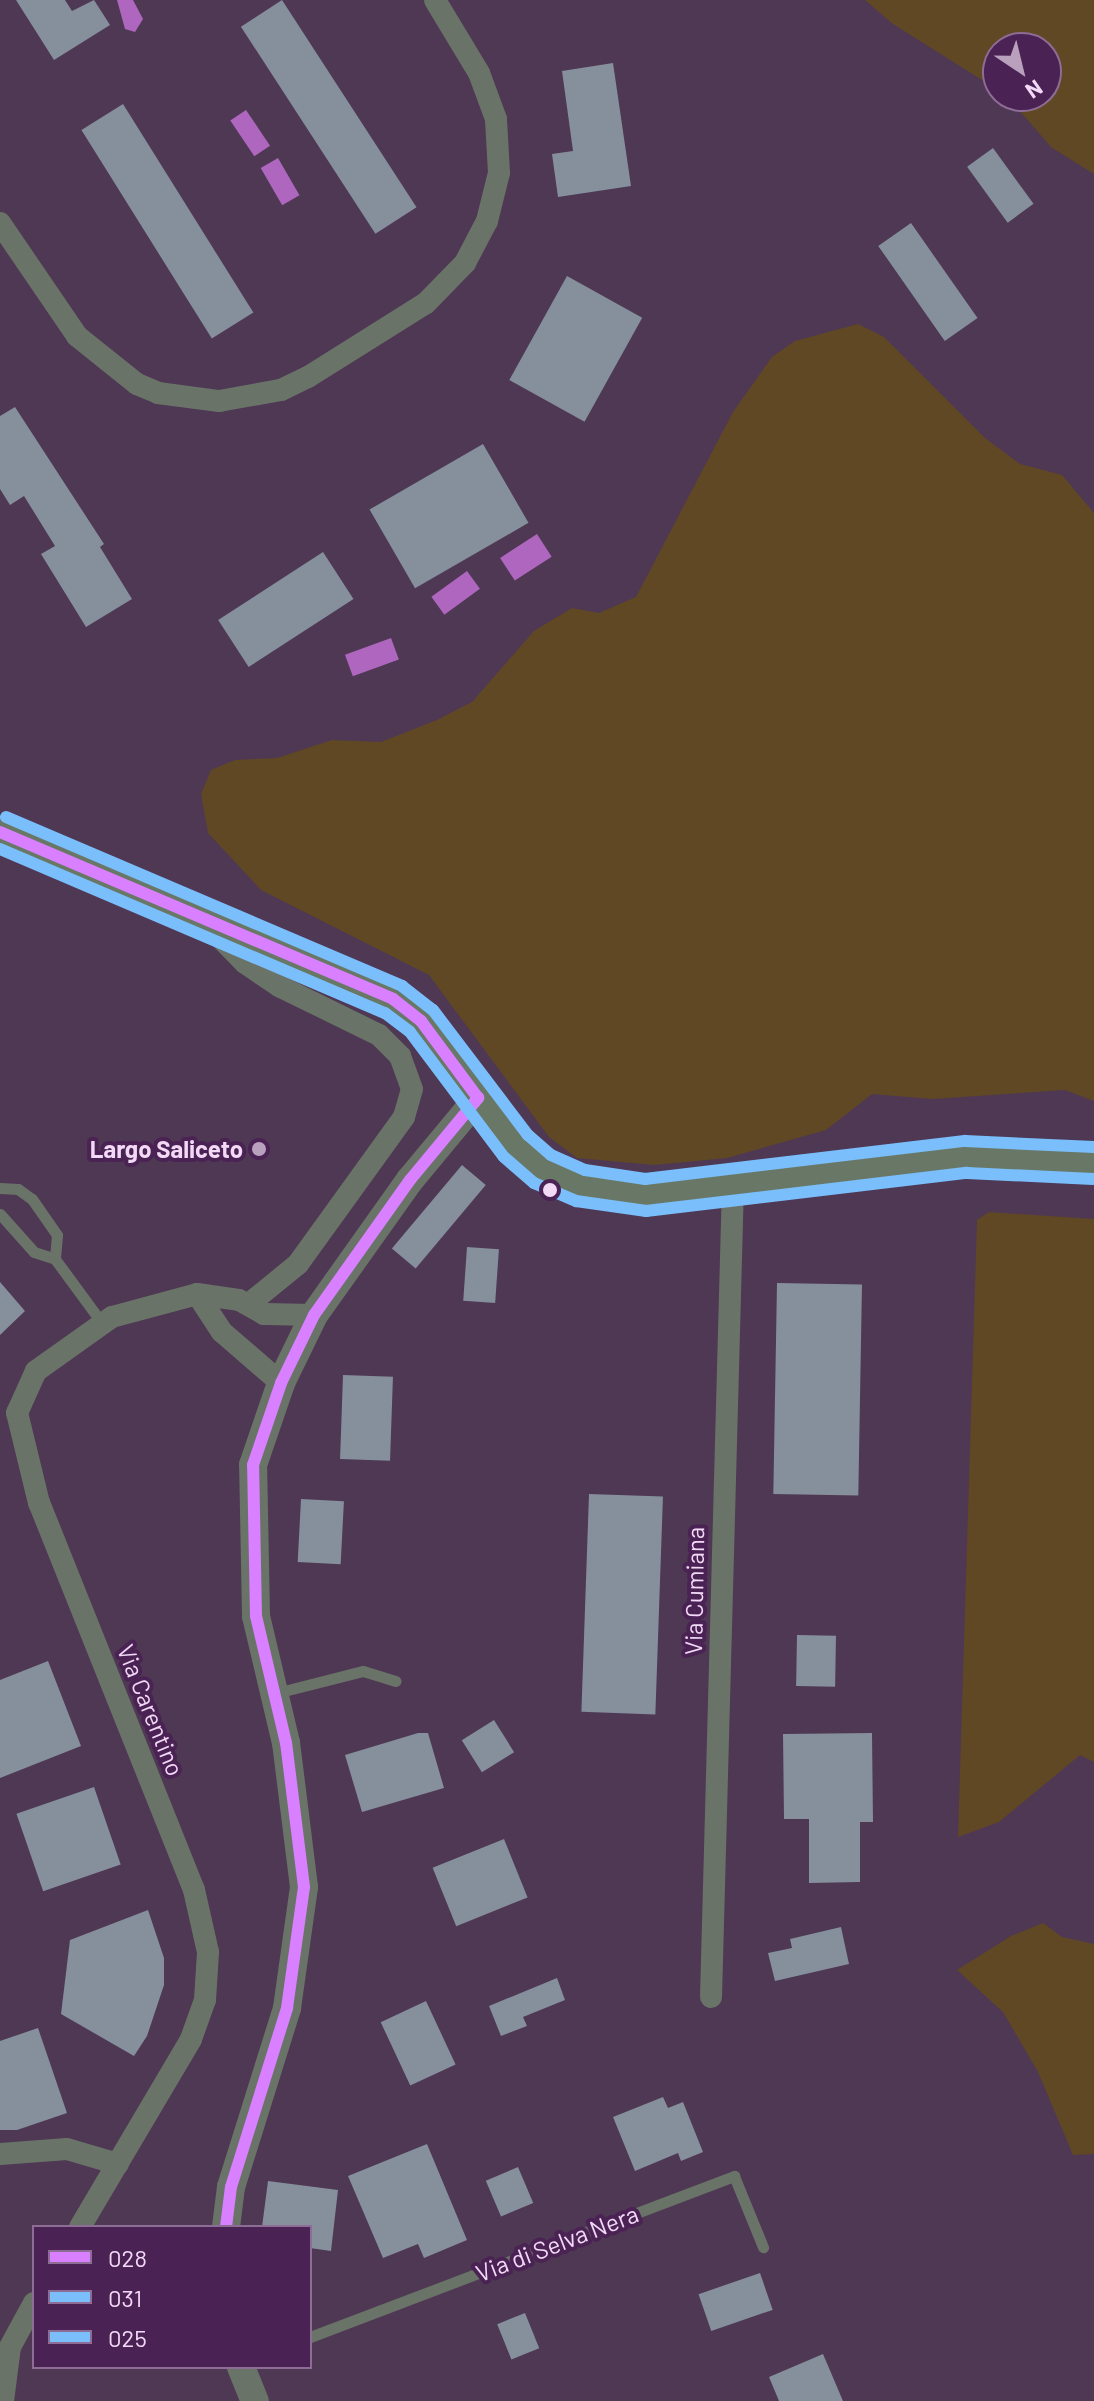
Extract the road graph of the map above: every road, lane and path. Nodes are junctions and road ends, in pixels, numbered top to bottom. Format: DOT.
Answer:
graph roads {
  1 [pos="435,0"];
  2 [pos="0,223"];
  3 [pos="0,832"];
  4 [pos="204,921"];
  5 [pos="478,1098"];
  6 [pos="1094,1163"];
  7 [pos="733,1185"];
  8 [pos="0,1188"];
  9 [pos="0,1214"];
  10 [pos="55,1259"];
  11 [pos="197,1294"];
  12 [pos="249,1304"];
  13 [pos="314,1315"];
  14 [pos="102,1323"];
  15 [pos="281,1383"];
  16 [pos="395,1681"];
  17 [pos="274,1693"];
  18 [pos="711,1997"];
  19 [pos="0,2154"];
  20 [pos="118,2164"];
  21 [pos="81,2225"];
  22 [pos="226,2225"];
  23 [pos="763,2247"];
  24 [pos="32,2307"];
  25 [pos="312,2336"];
  26 [pos="3,2401"];
  1 -- 2 [label="street"];
  3 -- 4 [label="main road"];
  4 -- 5 [label="main road"];
  4 -- 12 [label="street"];
  5 -- 7 [label="main road"];
  5 -- 13 [label="street"];
  6 -- 7 [label="main road"];
  7 -- 18 [label="street, Via Cumiana"];
  8 -- 10 [label="lane"];
  9 -- 10 [label="lane"];
  10 -- 14 [label="lane"];
  11 -- 12 [label="street, Via Carentino"];
  11 -- 14 [label="street, Via Carentino"];
  11 -- 15 [label="street"];
  12 -- 13 [label="street, Via Carentino"];
  13 -- 15 [label="street"];
  14 -- 20 [label="street, Via Carentino"];
  15 -- 17 [label="street"];
  16 -- 17 [label="lane"];
  17 -- 22 [label="street"];
  19 -- 20 [label="street"];
  20 -- 21 [label="street, Via Carentino"];
  23 -- 25 [label="lane, Via di Selva Nera"];
  24 -- 26 [label="street"];
}
